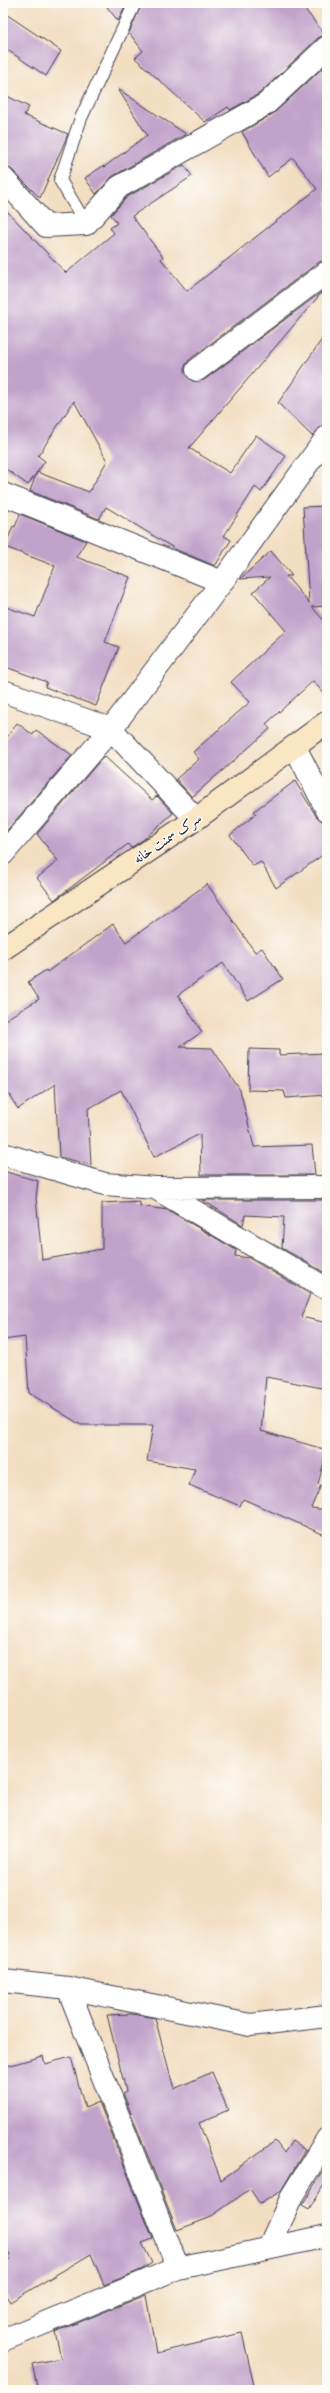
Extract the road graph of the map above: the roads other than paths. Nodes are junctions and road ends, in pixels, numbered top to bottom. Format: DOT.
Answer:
graph roads {
  1 [pos="135,3"];
  2 [pos="327,47"];
  3 [pos="3,178"];
  4 [pos="86,224"];
  5 [pos="327,272"];
  6 [pos="197,370"];
  7 [pos="327,437"];
  8 [pos="3,494"];
  9 [pos="222,582"];
  10 [pos="3,691"];
  11 [pos="327,722"];
  12 [pos="111,729"];
  13 [pos="295,747"];
  14 [pos="327,810"];
  15 [pos="196,819"];
  16 [pos="3,854"];
  17 [pos="3,949"];
  18 [pos="3,1154"];
  19 [pos="327,1187"];
  20 [pos="155,1188"];
  21 [pos="327,1289"];
  22 [pos="3,1981"];
  23 [pos="68,1988"];
  24 [pos="327,2016"];
  25 [pos="327,2139"];
  26 [pos="327,2236"];
  27 [pos="269,2247"];
  28 [pos="178,2268"];
  29 [pos="3,2340"];
  1 -- 4 [label="lane"];
  2 -- 4 [label="street"];
  3 -- 4 [label="street"];
  5 -- 6 [label="street"];
  7 -- 9 [label="street"];
  8 -- 9 [label="street"];
  9 -- 12 [label="street"];
  10 -- 12 [label="street"];
  11 -- 13 [label="street, سرک سمنت خانه"];
  12 -- 15 [label="street"];
  12 -- 16 [label="street"];
  13 -- 14 [label="street"];
  13 -- 15 [label="street, سرک سمنت خانه"];
  15 -- 17 [label="street, سرک سمنت خانه"];
  18 -- 20 [label="street"];
  19 -- 20 [label="street"];
  20 -- 21 [label="street"];
  22 -- 23 [label="street"];
  23 -- 24 [label="street"];
  23 -- 28 [label="street"];
  25 -- 27 [label="street"];
  26 -- 27 [label="street"];
  27 -- 28 [label="street"];
  28 -- 29 [label="street"];
}
